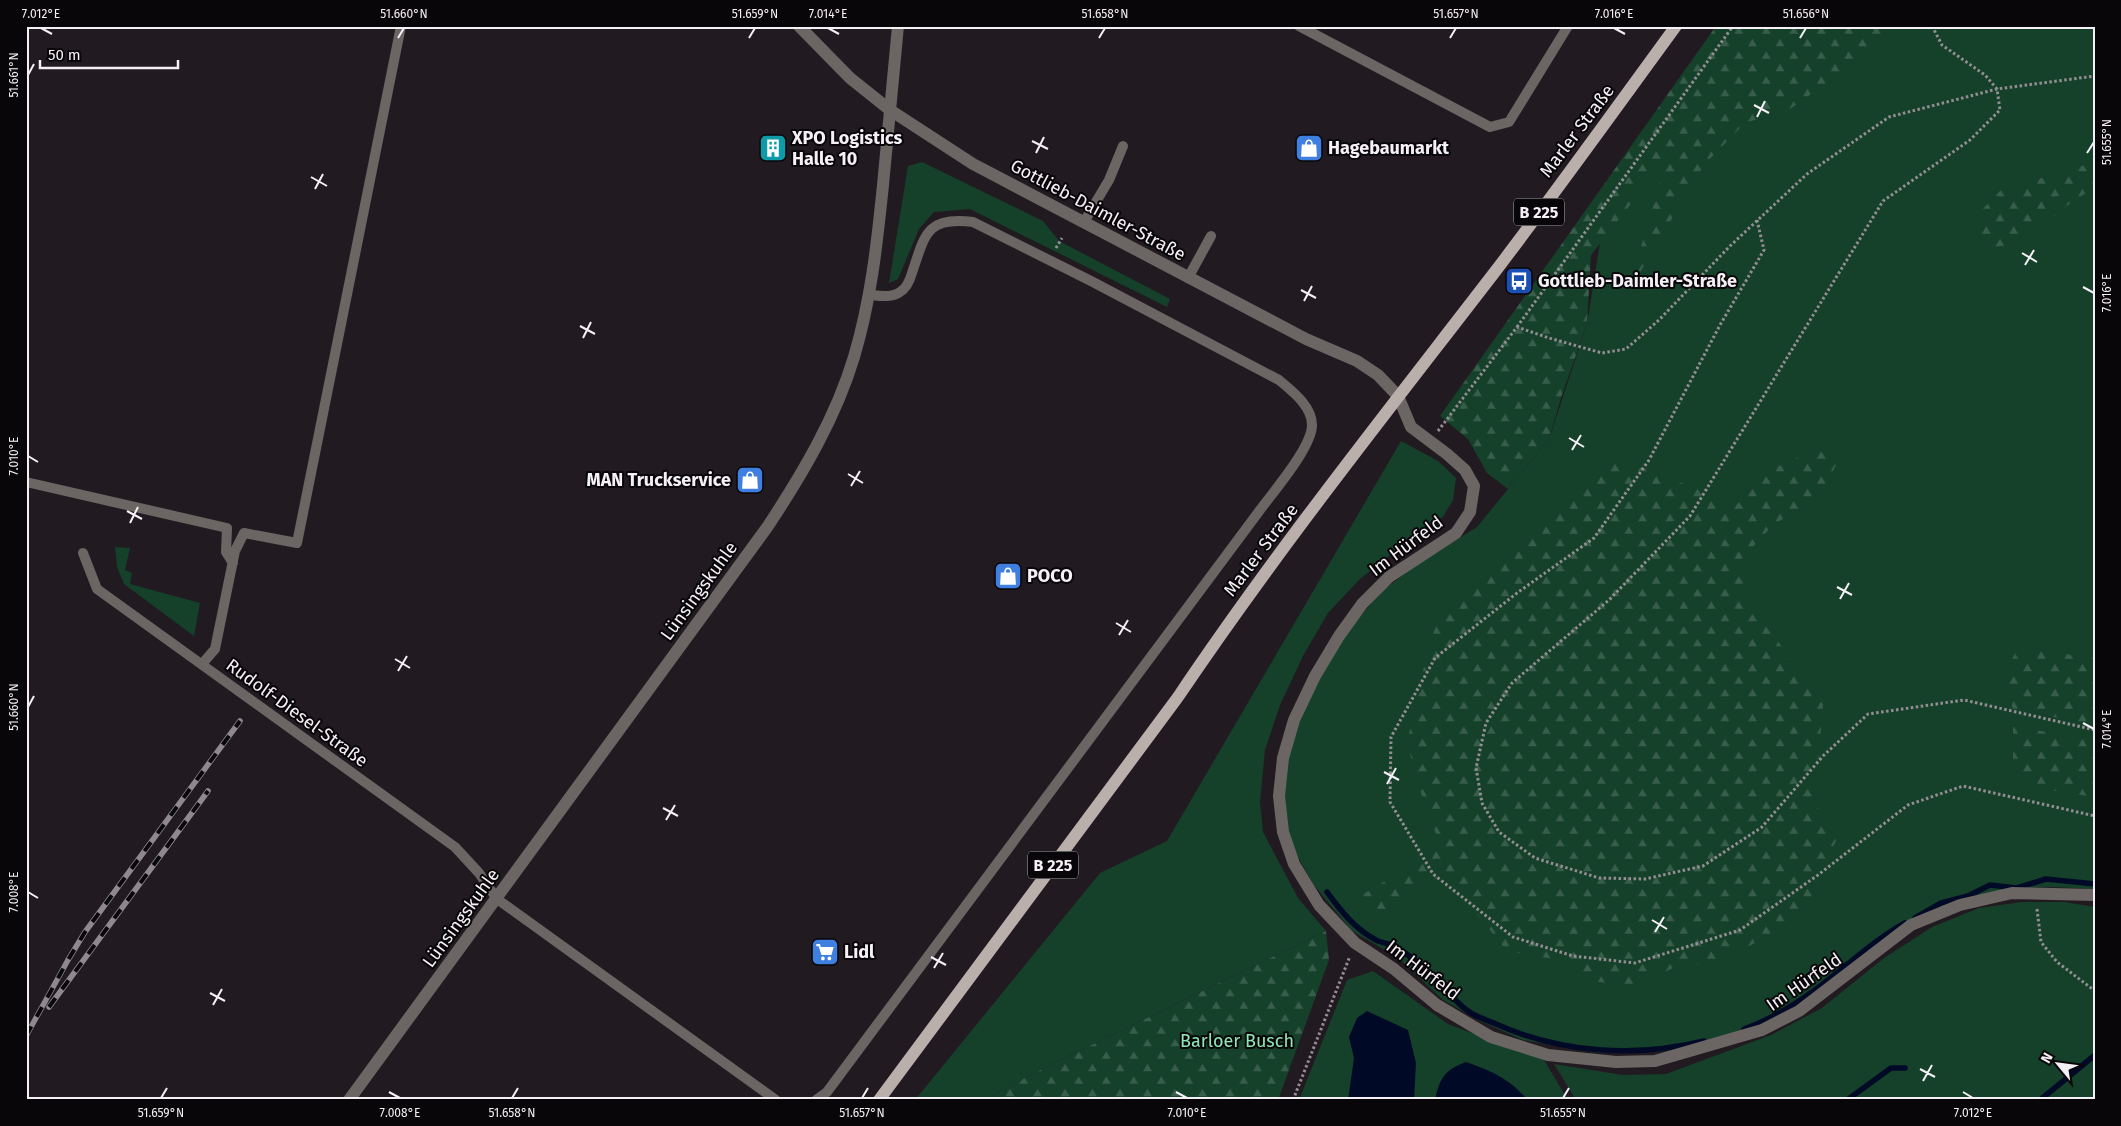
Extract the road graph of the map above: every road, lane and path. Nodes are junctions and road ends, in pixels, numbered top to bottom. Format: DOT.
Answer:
graph roads {
  1 [pos="401,26"];
  2 [pos="799,26"];
  3 [pos="898,26"];
  4 [pos="1299,26"];
  5 [pos="1568,26"];
  6 [pos="1676,26"];
  7 [pos="1734,26"];
  8 [pos="1932,26"];
  9 [pos="2095,76"];
  10 [pos="1997,89"];
  11 [pos="890,110"];
  12 [pos="1124,146"];
  13 [pos="1757,220"];
  14 [pos="1084,222"];
  15 [pos="1211,236"];
  16 [pos="1062,238"];
  17 [pos="1055,250"];
  18 [pos="1188,278"];
  19 [pos="870,295"];
  20 [pos="1517,326"];
  21 [pos="1398,396"];
  22 [pos="1430,442"];
  23 [pos="26,482"];
  24 [pos="83,552"];
  25 [pos="233,564"];
  26 [pos="202,664"];
  27 [pos="2095,730"];
  28 [pos="2095,816"];
  29 [pos="2035,893"];
  30 [pos="2095,895"];
  31 [pos="497,899"];
  32 [pos="1355,943"];
  33 [pos="2095,991"];
  34 [pos="349,1100"];
  35 [pos="776,1100"];
  36 [pos="816,1100"];
  37 [pos="879,1100"];
  38 [pos="1293,1100"];
  1 -- 25 [label="lane"];
  2 -- 11 [label="street, Gottlieb-Daimler-Straße"];
  3 -- 11 [label="street, Lünsingskuhle"];
  4 -- 5 [label="lane"];
  6 -- 21 [label="main road, Marler Straße / B 225"];
  7 -- 20 [label="path"];
  8 -- 10 [label="path"];
  9 -- 10 [label="path"];
  10 -- 13 [label="path"];
  10 -- 27 [label="path"];
  11 -- 14 [label="street, Gottlieb-Daimler-Straße"];
  11 -- 19 [label="street, Lünsingskuhle"];
  12 -- 14 [label="lane"];
  13 -- 20 [label="path"];
  13 -- 28 [label="path"];
  14 -- 18 [label="street, Gottlieb-Daimler-Straße"];
  15 -- 18 [label="lane"];
  16 -- 17 [label="path"];
  18 -- 21 [label="street, Gottlieb-Daimler-Straße"];
  19 -- 31 [label="street, Lünsingskuhle"];
  19 -- 36 [label="lane"];
  20 -- 22 [label="path"];
  21 -- 22 [label="street, Im Hürfeld"];
  21 -- 37 [label="main road, Marler Straße / B 225"];
  22 -- 32 [label="street, Im Hürfeld"];
  23 -- 25 [label="lane"];
  24 -- 26 [label="lane, Rudolf-Diesel-Straße"];
  25 -- 26 [label="lane"];
  26 -- 31 [label="lane, Rudolf-Diesel-Straße"];
  29 -- 30 [label="street, Im Hürfeld"];
  29 -- 32 [label="street, Im Hürfeld"];
  29 -- 33 [label="path"];
  31 -- 34 [label="street, Lünsingskuhle"];
  31 -- 35 [label="lane, Rudolf-Diesel-Straße"];
  32 -- 38 [label="path"];
}
